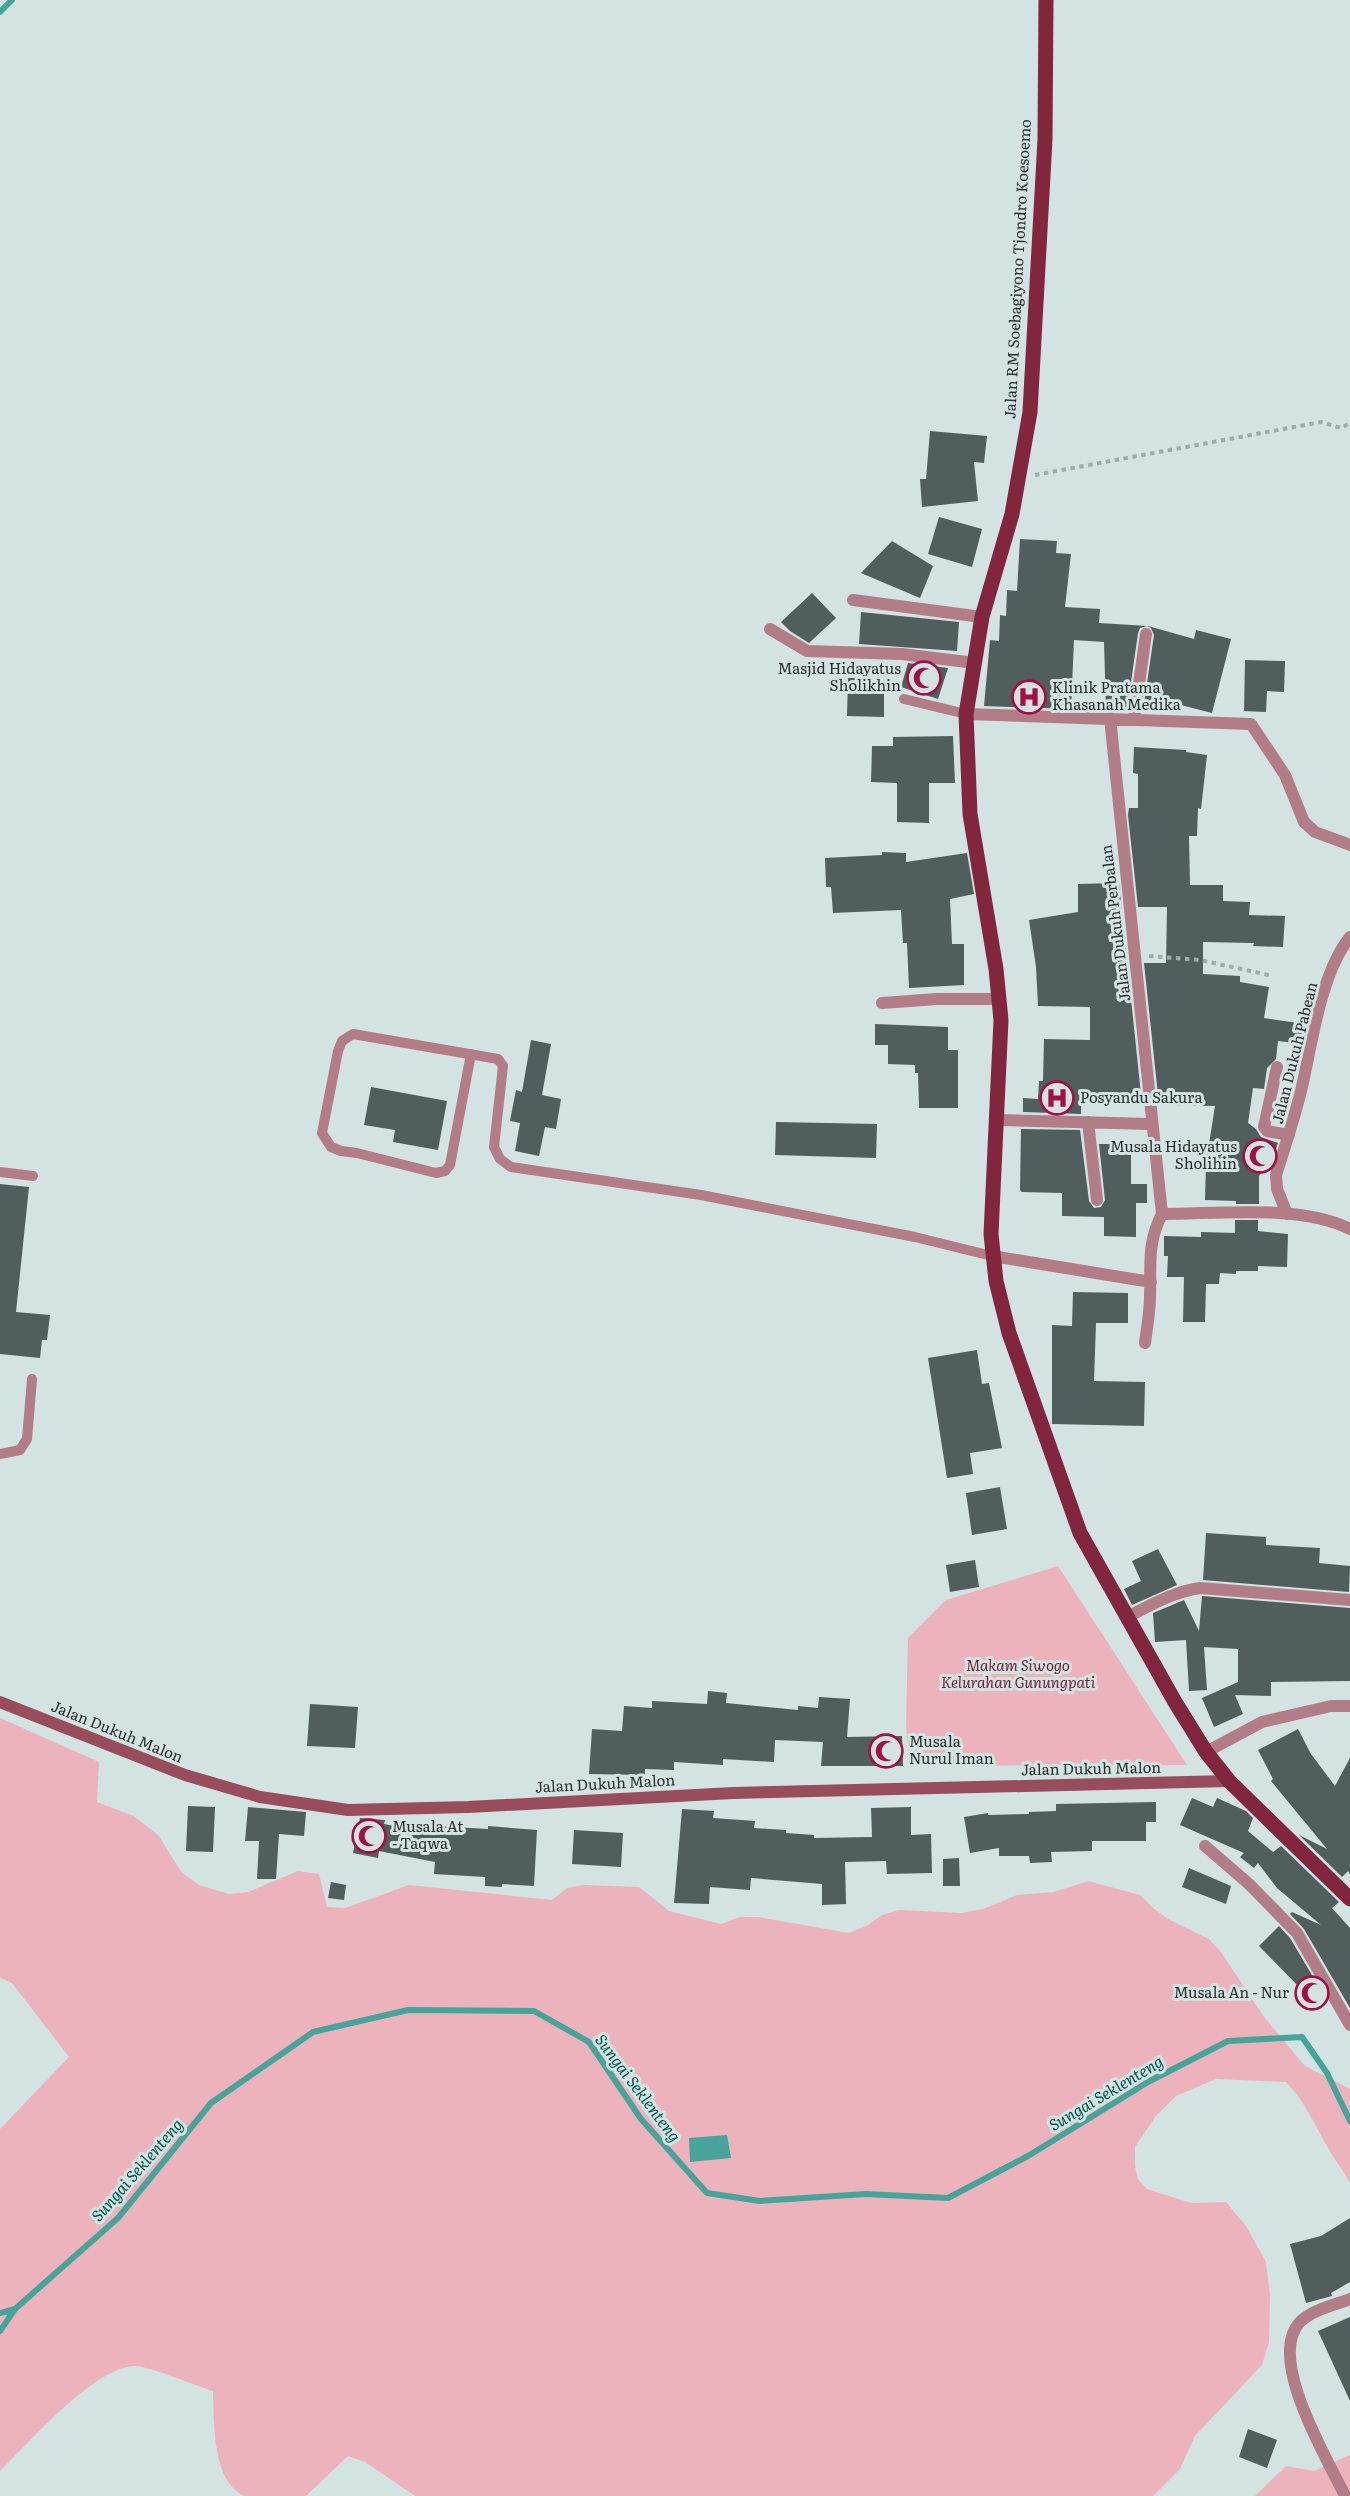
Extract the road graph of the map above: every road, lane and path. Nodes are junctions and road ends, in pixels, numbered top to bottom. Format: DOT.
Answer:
graph roads {
  1 [pos="1046,0"];
  2 [pos="1350,423"];
  3 [pos="1019,478"];
  4 [pos="853,600"];
  5 [pos="982,617"];
  6 [pos="770,629"];
  7 [pos="1146,634"];
  8 [pos="975,663"];
  9 [pos="904,699"];
  10 [pos="966,714"];
  11 [pos="1110,718"];
  12 [pos="1134,719"];
  13 [pos="1350,844"];
  14 [pos="1350,936"];
  15 [pos="1136,954"];
  16 [pos="1273,976"];
  17 [pos="999,999"];
  18 [pos="882,1003"];
  19 [pos="471,1054"];
  20 [pos="1277,1067"];
  21 [pos="995,1120"];
  22 [pos="1088,1122"];
  23 [pos="1151,1124"];
  24 [pos="1289,1135"];
  25 [pos="0,1172"];
  26 [pos="33,1176"];
  27 [pos="1097,1200"];
  28 [pos="1162,1214"];
  29 [pos="1287,1214"];
  30 [pos="1350,1229"];
  31 [pos="992,1256"];
  32 [pos="1151,1282"];
  33 [pos="1145,1343"];
  34 [pos="32,1378"];
  35 [pos="0,1454"];
  36 [pos="1350,1600"];
  37 [pos="1127,1617"];
  38 [pos="0,1702"];
  39 [pos="1350,1706"];
  40 [pos="1206,1752"];
  41 [pos="1229,1781"];
  42 [pos="1205,1846"];
  43 [pos="1350,1899"];
  44 [pos="1350,2025"];
  45 [pos="1349,2302"];
  46 [pos="1345,2496"];
  1 -- 3 [label="main road, Jalan RM Soebagiyono Tjondro Koesoemo"];
  2 -- 3 [label="path"];
  3 -- 5 [label="main road, Jalan RM Soebagiyono Tjondro Koesoemo"];
  4 -- 5 [label="street"];
  5 -- 8 [label="main road, Jalan RM Soebagiyono Tjondro Koesoemo"];
  6 -- 8 [label="street"];
  7 -- 12 [label="street"];
  8 -- 10 [label="main road, Jalan RM Soebagiyono Tjondro Koesoemo"];
  9 -- 10 [label="lane"];
  10 -- 11 [label="street"];
  10 -- 17 [label="main road, Jalan RM Soebagiyono Tjondro Koesoemo"];
  11 -- 12 [label="street"];
  11 -- 15 [label="street, Jalan Dukuh Perbalan"];
  12 -- 13 [label="street"];
  14 -- 24 [label="street, Jalan Dukuh Pabean"];
  15 -- 16 [label="path"];
  15 -- 23 [label="street, Jalan Dukuh Perbalan"];
  17 -- 18 [label="street"];
  17 -- 21 [label="main road, Jalan RM Soebagiyono Tjondro Koesoemo"];
  19 -- 19 [label="lane"];
  19 -- 31 [label="lane"];
  20 -- 24 [label="street"];
  21 -- 22 [label="street"];
  21 -- 31 [label="main road, Jalan RM Soebagiyono Tjondro Koesoemo"];
  22 -- 23 [label="street"];
  22 -- 27 [label="street"];
  23 -- 28 [label="street, Jalan Dukuh Perbalan"];
  24 -- 29 [label="street, Jalan Dukuh Pabean"];
  25 -- 26 [label="lane"];
  28 -- 29 [label="street"];
  28 -- 32 [label="street"];
  29 -- 30 [label="street"];
  31 -- 32 [label="street"];
  31 -- 37 [label="main road, Jalan RM Soebagiyono Tjondro Koesoemo"];
  32 -- 33 [label="street"];
  34 -- 35 [label="lane"];
  36 -- 37 [label="street"];
  37 -- 40 [label="main road, Jalan RM Soebagiyono Tjondro Koesoemo"];
  38 -- 41 [label="street, Jalan Dukuh Malon"];
  39 -- 40 [label="street"];
  40 -- 41 [label="main road, Jalan RM Soebagiyono Tjondro Koesoemo"];
  41 -- 43 [label="main road, Jalan RM Soebagiyono Tjondro Koesoemo"];
  42 -- 44 [label="street"];
  45 -- 46 [label="street"];
}
